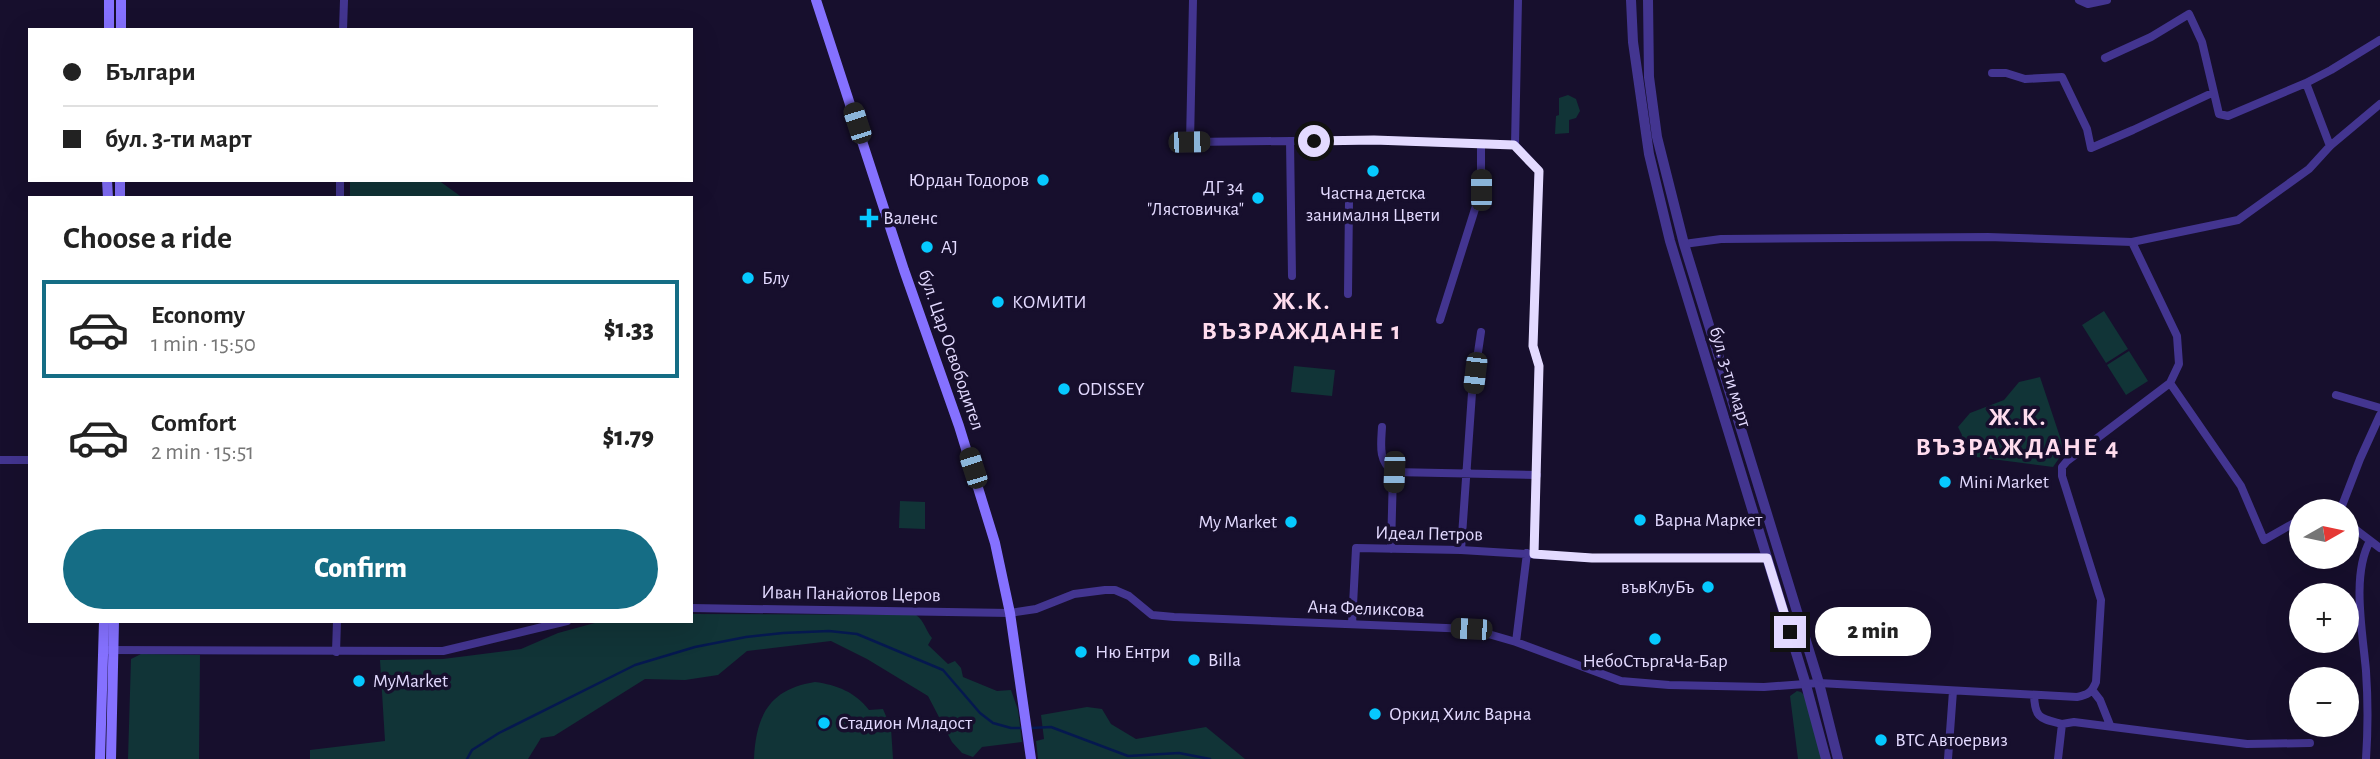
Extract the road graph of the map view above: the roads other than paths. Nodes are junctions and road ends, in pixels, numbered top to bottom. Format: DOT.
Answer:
graph roads {
  1 [pos="109,0"];
  2 [pos="121,0"];
  3 [pos="344,0"];
  4 [pos="816,0"];
  5 [pos="1193,0"];
  6 [pos="1518,0"];
  7 [pos="1631,0"];
  8 [pos="1648,0"];
  9 [pos="2078,0"];
  10 [pos="2107,0"];
  11 [pos="109,28"];
  12 [pos="121,28"];
  13 [pos="343,28"];
  14 [pos="2380,40"];
  15 [pos="2105,58"];
  16 [pos="1992,73"];
  17 [pos="2306,83"];
  18 [pos="2212,93"];
  19 [pos="2380,104"];
  20 [pos="1290,141"];
  21 [pos="1481,144"];
  22 [pos="1514,145"];
  23 [pos="2330,146"];
  24 [pos="1349,201"];
  25 [pos="2132,242"];
  26 [pos="1684,244"];
  27 [pos="1292,276"];
  28 [pos="1348,294"];
  29 [pos="1440,320"];
  30 [pos="1481,332"];
  31 [pos="2170,383"];
  32 [pos="2336,395"];
  33 [pos="2380,408"];
  34 [pos="2380,415"];
  35 [pos="1382,427"];
  36 [pos="0,460"];
  37 [pos="28,460"];
  38 [pos="1394,472"];
  39 [pos="1467,473"];
  40 [pos="1537,475"];
  41 [pos="2345,499"];
  42 [pos="2289,526"];
  43 [pos="2359,532"];
  44 [pos="2370,541"];
  45 [pos="2380,548"];
  46 [pos="1391,549"];
  47 [pos="1461,550"];
  48 [pos="1531,553"];
  49 [pos="1767,558"];
  50 [pos="693,608"];
  51 [pos="1010,613"];
  52 [pos="104,623"];
  53 [pos="114,623"];
  54 [pos="337,623"];
  55 [pos="559,623"];
  56 [pos="1352,624"];
  57 [pos="1516,642"];
  58 [pos="108,650"];
  59 [pos="336,652"];
  60 [pos="1819,683"];
  61 [pos="1806,685"];
  62 [pos="1954,691"];
  63 [pos="2093,691"];
  64 [pos="2034,695"];
  65 [pos="2062,724"];
  66 [pos="2110,725"];
  67 [pos="2310,743"];
  68 [pos="100,759"];
  69 [pos="111,759"];
  70 [pos="1031,759"];
  71 [pos="1826,759"];
  72 [pos="1838,759"];
  73 [pos="1948,759"];
  74 [pos="2058,759"];
  75 [pos="2367,759"];
  1 -- 11 [label="main road"];
  2 -- 12 [label="main road"];
  3 -- 13 [label="street"];
  4 -- 51 [label="main road, бул. Цар Освободител"];
  5 -- 20 [label="street"];
  6 -- 22 [label="street"];
  7 -- 49 [label="street, бул. 3-ти март"];
  8 -- 26 [label="street, бул. 3-ти март"];
  9 -- 10 [label="street"];
  14 -- 17 [label="street"];
  15 -- 18 [label="street"];
  16 -- 18 [label="street"];
  17 -- 18 [label="street"];
  17 -- 23 [label="street"];
  19 -- 23 [label="street"];
  20 -- 21 [label="street"];
  20 -- 27 [label="street"];
  21 -- 22 [label="street"];
  21 -- 29 [label="street"];
  22 -- 40 [label="street"];
  23 -- 25 [label="street"];
  24 -- 28 [label="street"];
  25 -- 26 [label="street"];
  25 -- 31 [label="street"];
  26 -- 60 [label="street, бул. 3-ти март"];
  30 -- 39 [label="street"];
  31 -- 42 [label="street"];
  31 -- 63 [label="street"];
  32 -- 33 [label="street"];
  34 -- 41 [label="street"];
  35 -- 38 [label="street"];
  36 -- 37 [label="street"];
  38 -- 39 [label="street"];
  38 -- 46 [label="street"];
  39 -- 40 [label="street"];
  39 -- 47 [label="street"];
  40 -- 48 [label="street"];
  43 -- 44 [label="street"];
  44 -- 45 [label="street"];
  44 -- 75 [label="street"];
  46 -- 47 [label="street, Идеал Петров"];
  46 -- 56 [label="street, Идеал Петров"];
  47 -- 48 [label="street, Идеал Петров"];
  48 -- 49 [label="street, Идеал Петров"];
  48 -- 57 [label="street"];
  49 -- 61 [label="street, бул. 3-ти март"];
  50 -- 51 [label="street, Иван Панайотов Церов"];
  51 -- 56 [label="street, Ана Феликсова"];
  51 -- 70 [label="main road, бул. Цар Освободител"];
  52 -- 58 [label="main road"];
  53 -- 58 [label="main road"];
  54 -- 59 [label="street"];
  55 -- 59 [label="street"];
  56 -- 57 [label="street, Ана Феликсова"];
  57 -- 61 [label="street, Ана Феликсова"];
  58 -- 59 [label="street"];
  58 -- 68 [label="main road"];
  58 -- 69 [label="main road"];
  60 -- 61 [label="street, Ана Феликсова"];
  60 -- 62 [label="street, Ана Феликсова"];
  60 -- 72 [label="street, бул. 3-ти март"];
  61 -- 71 [label="street, бул. 3-ти март"];
  62 -- 64 [label="street, Ана Феликсова"];
  62 -- 73 [label="street"];
  63 -- 64 [label="street, Ана Феликсова"];
  63 -- 66 [label="street"];
  64 -- 65 [label="street"];
  65 -- 66 [label="street"];
  65 -- 74 [label="street"];
  66 -- 67 [label="street"];
}
